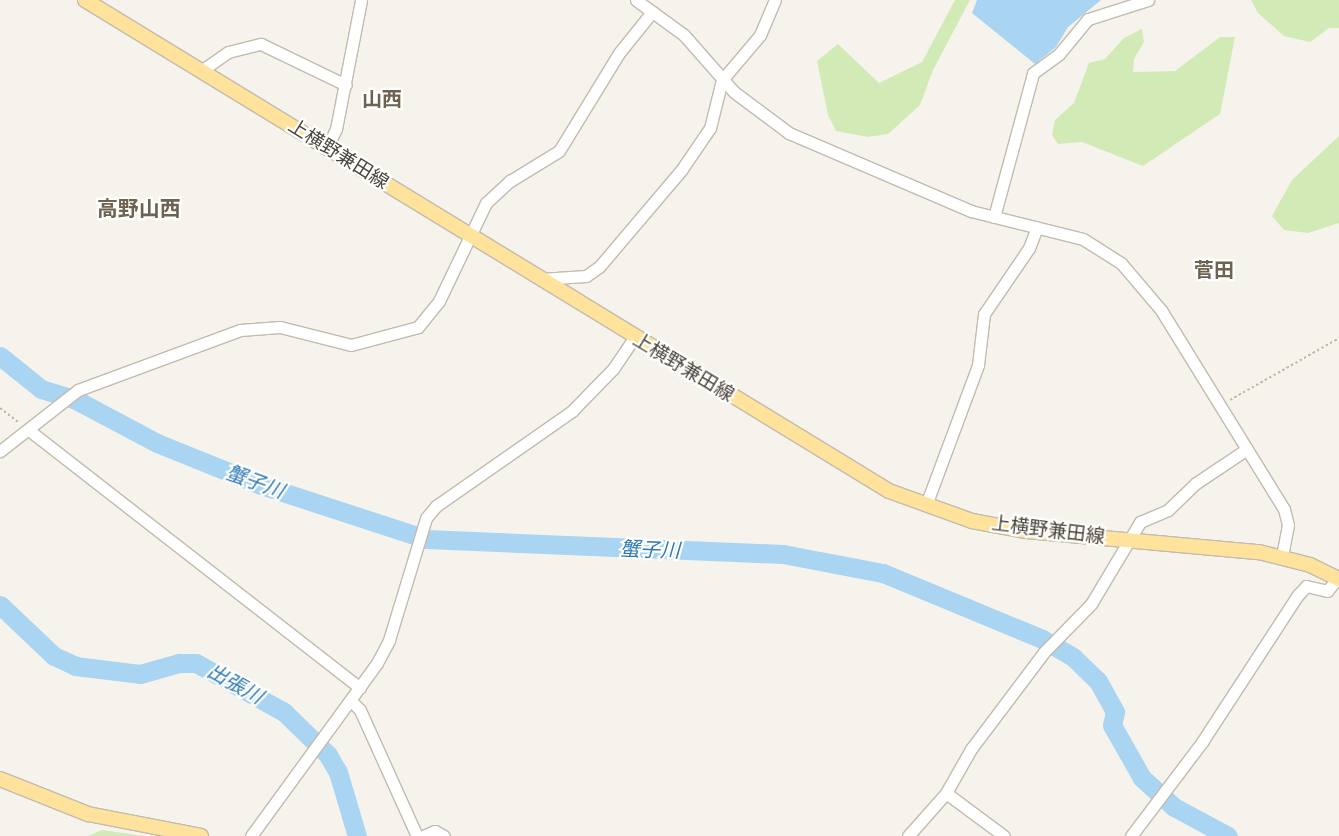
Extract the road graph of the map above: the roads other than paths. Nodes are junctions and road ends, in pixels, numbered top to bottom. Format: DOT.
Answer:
graph roads {
  1 [pos="85,0"];
  2 [pos="361,0"];
  3 [pos="636,0"];
  4 [pos="775,0"];
  5 [pos="1148,0"];
  6 [pos="652,12"];
  7 [pos="201,70"];
  8 [pos="722,80"];
  9 [pos="346,85"];
  10 [pos="327,148"];
  11 [pos="994,217"];
  12 [pos="1037,227"];
  13 [pos="467,234"];
  14 [pos="540,279"];
  15 [pos="634,338"];
  16 [pos="30,431"];
  17 [pos="1247,449"];
  18 [pos="0,452"];
  19 [pos="926,505"];
  20 [pos="1128,540"];
  21 [pos="1282,556"];
  22 [pos="1339,578"];
  23 [pos="360,688"];
  24 [pos="351,701"];
  25 [pos="0,779"];
  26 [pos="946,793"];
  27 [pos="201,836"];
  28 [pos="251,836"];
  29 [pos="417,836"];
  30 [pos="423,836"];
  31 [pos="444,836"];
  32 [pos="908,836"];
  33 [pos="1004,836"];
  34 [pos="1131,836"];
  1 -- 7 [label="main road, 上横野兼田線"];
  2 -- 9 [label="street"];
  3 -- 6 [label="street"];
  4 -- 8 [label="street"];
  5 -- 11 [label="street"];
  6 -- 8 [label="street"];
  6 -- 13 [label="street"];
  7 -- 9 [label="street"];
  7 -- 10 [label="main road, 上横野兼田線"];
  8 -- 11 [label="street"];
  8 -- 14 [label="street"];
  9 -- 10 [label="street"];
  10 -- 13 [label="main road, 上横野兼田線"];
  11 -- 12 [label="street"];
  12 -- 17 [label="street"];
  12 -- 19 [label="street"];
  13 -- 14 [label="main road, 上横野兼田線"];
  13 -- 16 [label="street"];
  14 -- 15 [label="main road, 上横野兼田線"];
  15 -- 19 [label="main road, 上横野兼田線"];
  15 -- 23 [label="street"];
  16 -- 18 [label="street"];
  16 -- 23 [label="street"];
  17 -- 20 [label="street"];
  17 -- 21 [label="street"];
  19 -- 20 [label="main road, 上横野兼田線"];
  20 -- 21 [label="main road, 上横野兼田線"];
  20 -- 26 [label="street"];
  21 -- 22 [label="main road, 上横野兼田線"];
  22 -- 34 [label="street"];
  23 -- 24 [label="street"];
  24 -- 28 [label="street"];
  24 -- 29 [label="street"];
  25 -- 27 [label="main road"];
  26 -- 32 [label="street"];
  26 -- 33 [label="street"];
  30 -- 31 [label="street"];
}
